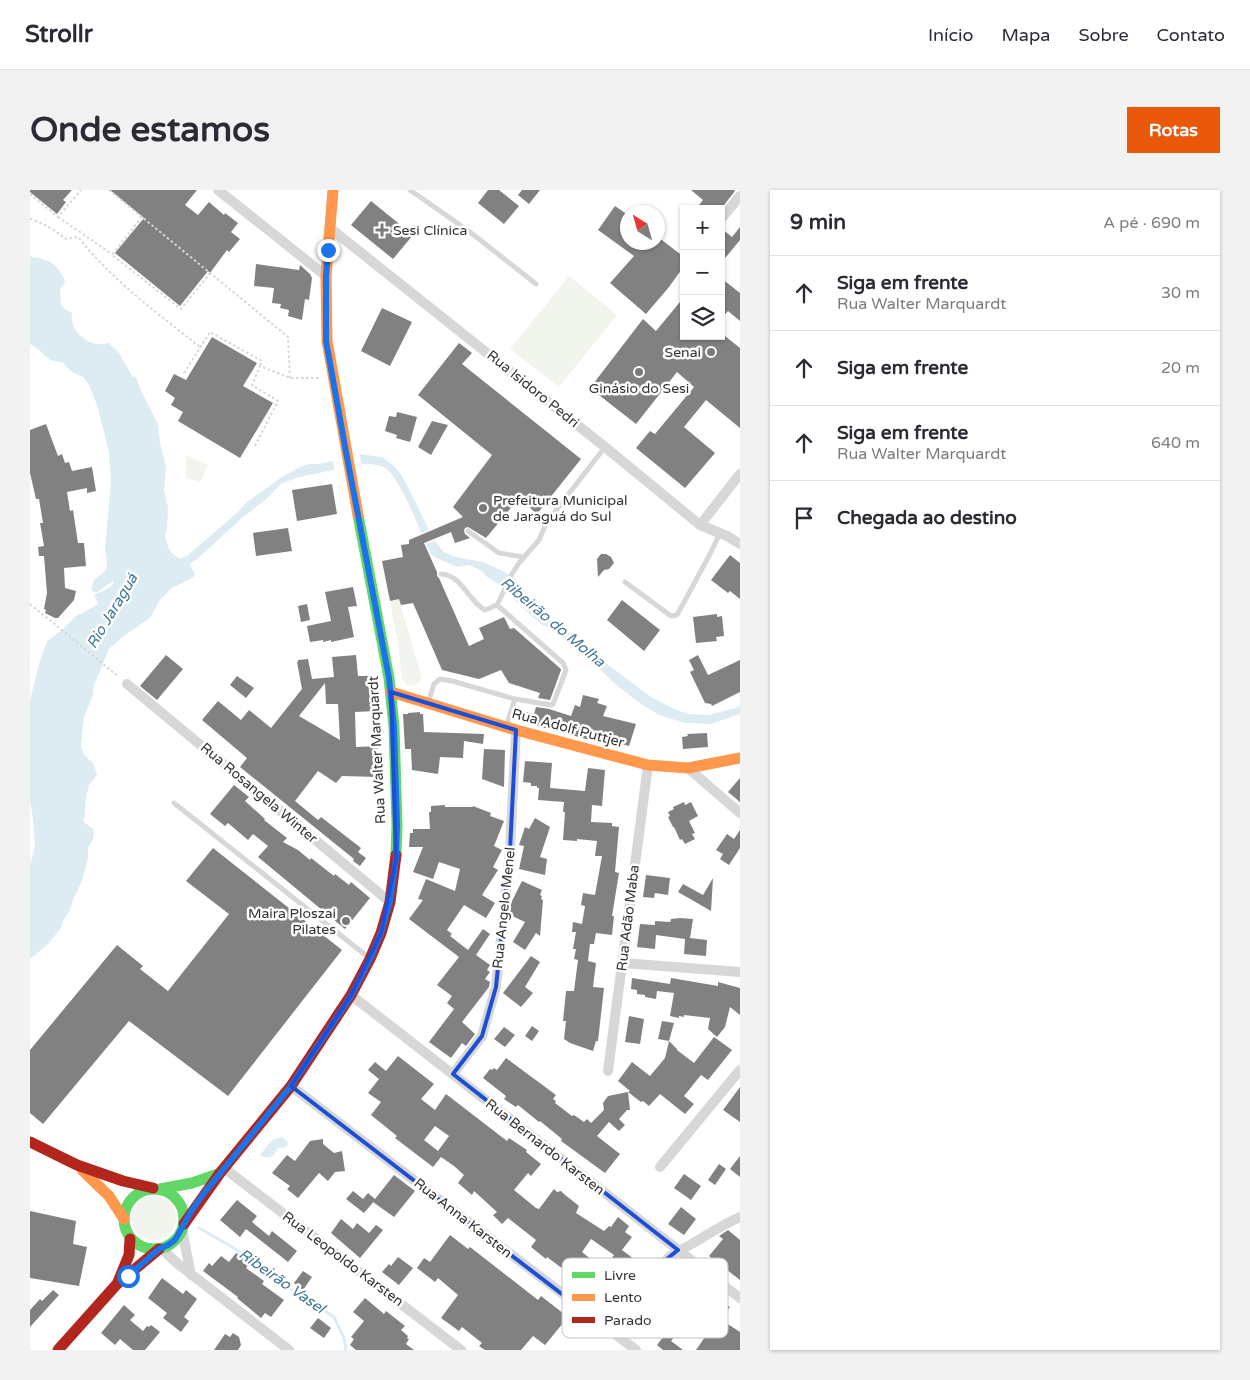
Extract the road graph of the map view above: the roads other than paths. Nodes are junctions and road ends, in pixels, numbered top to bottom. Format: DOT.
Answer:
graph roads {
  1 [pos="218,190"];
  2 [pos="333,190"];
  3 [pos="410,190"];
  4 [pos="740,196"];
  5 [pos="725,214"];
  6 [pos="330,228"];
  7 [pos="326,276"];
  8 [pos="536,284"];
  9 [pos="605,447"];
  10 [pos="740,474"];
  11 [pos="700,525"];
  12 [pos="468,531"];
  13 [pos="720,533"];
  14 [pos="740,544"];
  15 [pos="523,557"];
  16 [pos="441,574"];
  17 [pos="625,582"];
  18 [pos="497,605"];
  19 [pos="127,684"];
  20 [pos="391,692"];
  21 [pos="515,699"];
  22 [pos="427,703"];
  23 [pos="511,728"];
  24 [pos="740,758"];
  25 [pos="648,765"];
  26 [pos="688,768"];
  27 [pos="174,803"];
  28 [pos="740,813"];
  29 [pos="390,902"];
  30 [pos="370,959"];
  31 [pos="623,963"];
  32 [pos="740,972"];
  33 [pos="351,996"];
  34 [pos="740,1070"];
  35 [pos="608,1071"];
  36 [pos="453,1074"];
  37 [pos="291,1086"];
  38 [pos="30,1142"];
  39 [pos="77,1165"];
  40 [pos="660,1167"];
  41 [pos="222,1171"];
  42 [pos="157,1188"];
  43 [pos="740,1217"];
  44 [pos="124,1219"];
  45 [pos="183,1227"];
  46 [pos="130,1239"];
  47 [pos="160,1248"];
  48 [pos="678,1250"];
  49 [pos="668,1258"];
  50 [pos="688,1258"];
  51 [pos="191,1275"];
  52 [pos="118,1284"];
  53 [pos="728,1289"];
  54 [pos="562,1294"];
  55 [pos="740,1298"];
  56 [pos="620,1338"];
  57 [pos="58,1350"];
  58 [pos="289,1350"];
  59 [pos="461,1350"];
  60 [pos="636,1350"];
  1 -- 7 [label="street"];
  2 -- 6 [label="main road, Rua Walter Marquardt"];
  3 -- 8 [label="lane"];
  4 -- 5 [label="street"];
  6 -- 7 [label="main road, Rua Walter Marquardt"];
  6 -- 9 [label="street, Rua Isidoro Pedri"];
  7 -- 20 [label="main road, Rua Walter Marquardt"];
  9 -- 11 [label="street, Rua Isidoro Pedri"];
  9 -- 15 [label="lane"];
  10 -- 11 [label="street"];
  11 -- 13 [label="street, Rua Isidoro Pedri"];
  12 -- 15 [label="lane"];
  13 -- 14 [label="street, Rua Isidoro Pedri"];
  13 -- 17 [label="lane"];
  15 -- 18 [label="lane"];
  16 -- 18 [label="lane"];
  18 -- 21 [label="lane"];
  19 -- 29 [label="street, Rua Rosangela Winter"];
  20 -- 22 [label="main road, Rua Adolf Puttjer"];
  20 -- 29 [label="main road, Rua Walter Marquardt"];
  21 -- 22 [label="lane"];
  21 -- 23 [label="lane"];
  22 -- 23 [label="main road, Rua Adolf Puttjer"];
  23 -- 25 [label="main road, Rua Adolf Puttjer"];
  23 -- 36 [label="street, Rua Angelo Menel"];
  24 -- 26 [label="main road, Rua Adolf Puttjer"];
  25 -- 26 [label="main road, Rua Adolf Puttjer"];
  25 -- 31 [label="street, Rua Adão Maba"];
  26 -- 28 [label="street"];
  27 -- 30 [label="lane"];
  29 -- 30 [label="main road, Rua Walter Marquardt"];
  30 -- 33 [label="main road, Rua Walter Marquardt"];
  31 -- 32 [label="street"];
  31 -- 35 [label="street, Rua Adão Maba"];
  33 -- 36 [label="street, Rua Bernardo Karsten"];
  33 -- 37 [label="main road, Rua Walter Marquardt"];
  34 -- 40 [label="street"];
  36 -- 48 [label="street, Rua Bernardo Karsten"];
  37 -- 41 [label="main road, Rua Walter Marquardt"];
  37 -- 54 [label="street, Rua Anna Karsten"];
  38 -- 39 [label="main road"];
  39 -- 42 [label="main road"];
  39 -- 44 [label="main road"];
  41 -- 42 [label="main road, Rua Walter Marquardt"];
  41 -- 45 [label="main road, Rua Walter Marquardt"];
  41 -- 59 [label="street, Rua Leopoldo Karsten"];
  42 -- 44 [label="main road"];
  42 -- 45 [label="main road"];
  43 -- 48 [label="street"];
  44 -- 46 [label="main road"];
  45 -- 47 [label="main road"];
  45 -- 51 [label="street"];
  46 -- 47 [label="main road"];
  46 -- 52 [label="main road"];
  47 -- 51 [label="street"];
  47 -- 52 [label="main road"];
  48 -- 49 [label="street"];
  48 -- 50 [label="street, Rua Bernardo Karsten"];
  51 -- 58 [label="street"];
  52 -- 57 [label="main road"];
  53 -- 55 [label="street, Rua Bernardo Karsten"];
  56 -- 60 [label="street, Rua Anna Karsten"];
}
